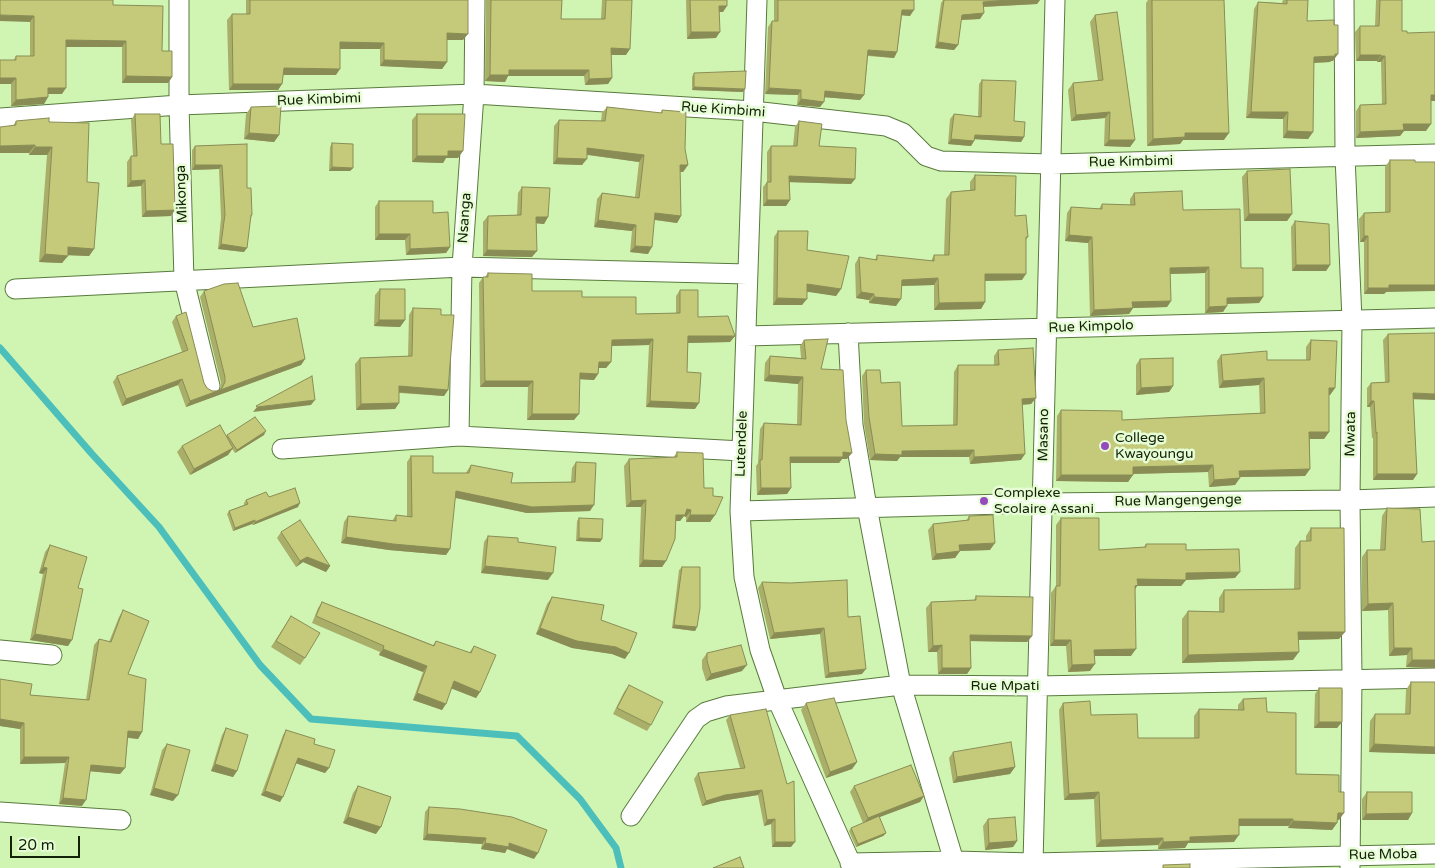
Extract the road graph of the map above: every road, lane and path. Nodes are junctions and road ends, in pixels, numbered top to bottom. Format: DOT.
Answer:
graph roads {
  1 [pos="179,0"];
  2 [pos="475,0"];
  3 [pos="757,0"];
  4 [pos="1056,0"];
  5 [pos="1344,0"];
  6 [pos="474,94"];
  7 [pos="179,105"];
  8 [pos="754,111"];
  9 [pos="0,118"];
  10 [pos="1435,154"];
  11 [pos="1345,156"];
  12 [pos="1051,164"];
  13 [pos="462,267"];
  14 [pos="748,274"];
  15 [pos="184,280"];
  16 [pos="15,290"];
  17 [pos="1435,318"];
  18 [pos="1352,320"];
  19 [pos="1047,328"];
  20 [pos="848,333"];
  21 [pos="746,336"];
  22 [pos="210,386"];
  23 [pos="459,436"];
  24 [pos="282,449"];
  25 [pos="742,451"];
  26 [pos="1435,497"];
  27 [pos="1350,500"];
  28 [pos="1043,503"];
  29 [pos="867,507"];
  30 [pos="740,511"];
  31 [pos="0,650"];
  32 [pos="52,655"];
  33 [pos="1435,678"];
  34 [pos="1352,679"];
  35 [pos="901,685"];
  36 [pos="1038,686"];
  37 [pos="777,699"];
  38 [pos="0,812"];
  39 [pos="631,816"];
  40 [pos="121,820"];
  41 [pos="1435,854"];
  42 [pos="1350,862"];
  43 [pos="955,864"];
  44 [pos="852,865"];
  45 [pos="1035,865"];
  1 -- 7 [label="street, Mikonga"];
  2 -- 6 [label="street, Nsanga"];
  3 -- 8 [label="street, Lutendele"];
  4 -- 12 [label="street, Masano"];
  5 -- 11 [label="street, Mwata"];
  6 -- 7 [label="street, Rue Kimbimi"];
  6 -- 8 [label="street, Rue Kimbimi"];
  6 -- 13 [label="street, Nsanga"];
  7 -- 9 [label="street, Rue Kimbimi"];
  7 -- 15 [label="street, Mikonga"];
  8 -- 12 [label="street, Rue Kimbimi"];
  8 -- 14 [label="street, Lutendele"];
  10 -- 11 [label="street, Rue Kimbimi"];
  11 -- 12 [label="street, Rue Kimbimi"];
  11 -- 18 [label="street, Mwata"];
  12 -- 19 [label="street, Masano"];
  13 -- 14 [label="street"];
  13 -- 15 [label="street"];
  13 -- 23 [label="street, Nsanga"];
  14 -- 21 [label="street, Lutendele"];
  15 -- 16 [label="street"];
  15 -- 22 [label="street, Mikonga"];
  17 -- 18 [label="street, Rue Kimpolo"];
  18 -- 19 [label="street, Rue Kimpolo"];
  18 -- 27 [label="street, Mwata"];
  19 -- 20 [label="street, Rue Kimpolo"];
  19 -- 28 [label="street, Masano"];
  20 -- 21 [label="street, Rue Kimpolo"];
  20 -- 29 [label="street"];
  21 -- 25 [label="street, Lutendele"];
  23 -- 24 [label="street"];
  23 -- 25 [label="street"];
  25 -- 30 [label="street, Lutendele"];
  26 -- 27 [label="street, Rue Mangengenge"];
  27 -- 28 [label="street, Rue Mangengenge"];
  27 -- 34 [label="street, Mwata"];
  28 -- 29 [label="street, Rue Mangengenge"];
  28 -- 36 [label="street, Masano"];
  29 -- 30 [label="street, Rue Mangengenge"];
  29 -- 35 [label="street"];
  30 -- 37 [label="street, Lutendele"];
  31 -- 32 [label="street"];
  33 -- 34 [label="street, Rue Mpati"];
  34 -- 36 [label="street, Rue Mpati"];
  34 -- 42 [label="street, Mwata"];
  35 -- 36 [label="street, Rue Mpati"];
  35 -- 37 [label="street, Rue Mpati"];
  35 -- 43 [label="street"];
  36 -- 45 [label="street, Masano"];
  37 -- 39 [label="street, Rue Mpati"];
  37 -- 44 [label="street, Lutendele"];
  38 -- 40 [label="street"];
  41 -- 42 [label="street, Rue Moba"];
  42 -- 45 [label="street, Rue Moba"];
  43 -- 44 [label="street, Rue Moba"];
  43 -- 45 [label="street, Rue Moba"];
}
